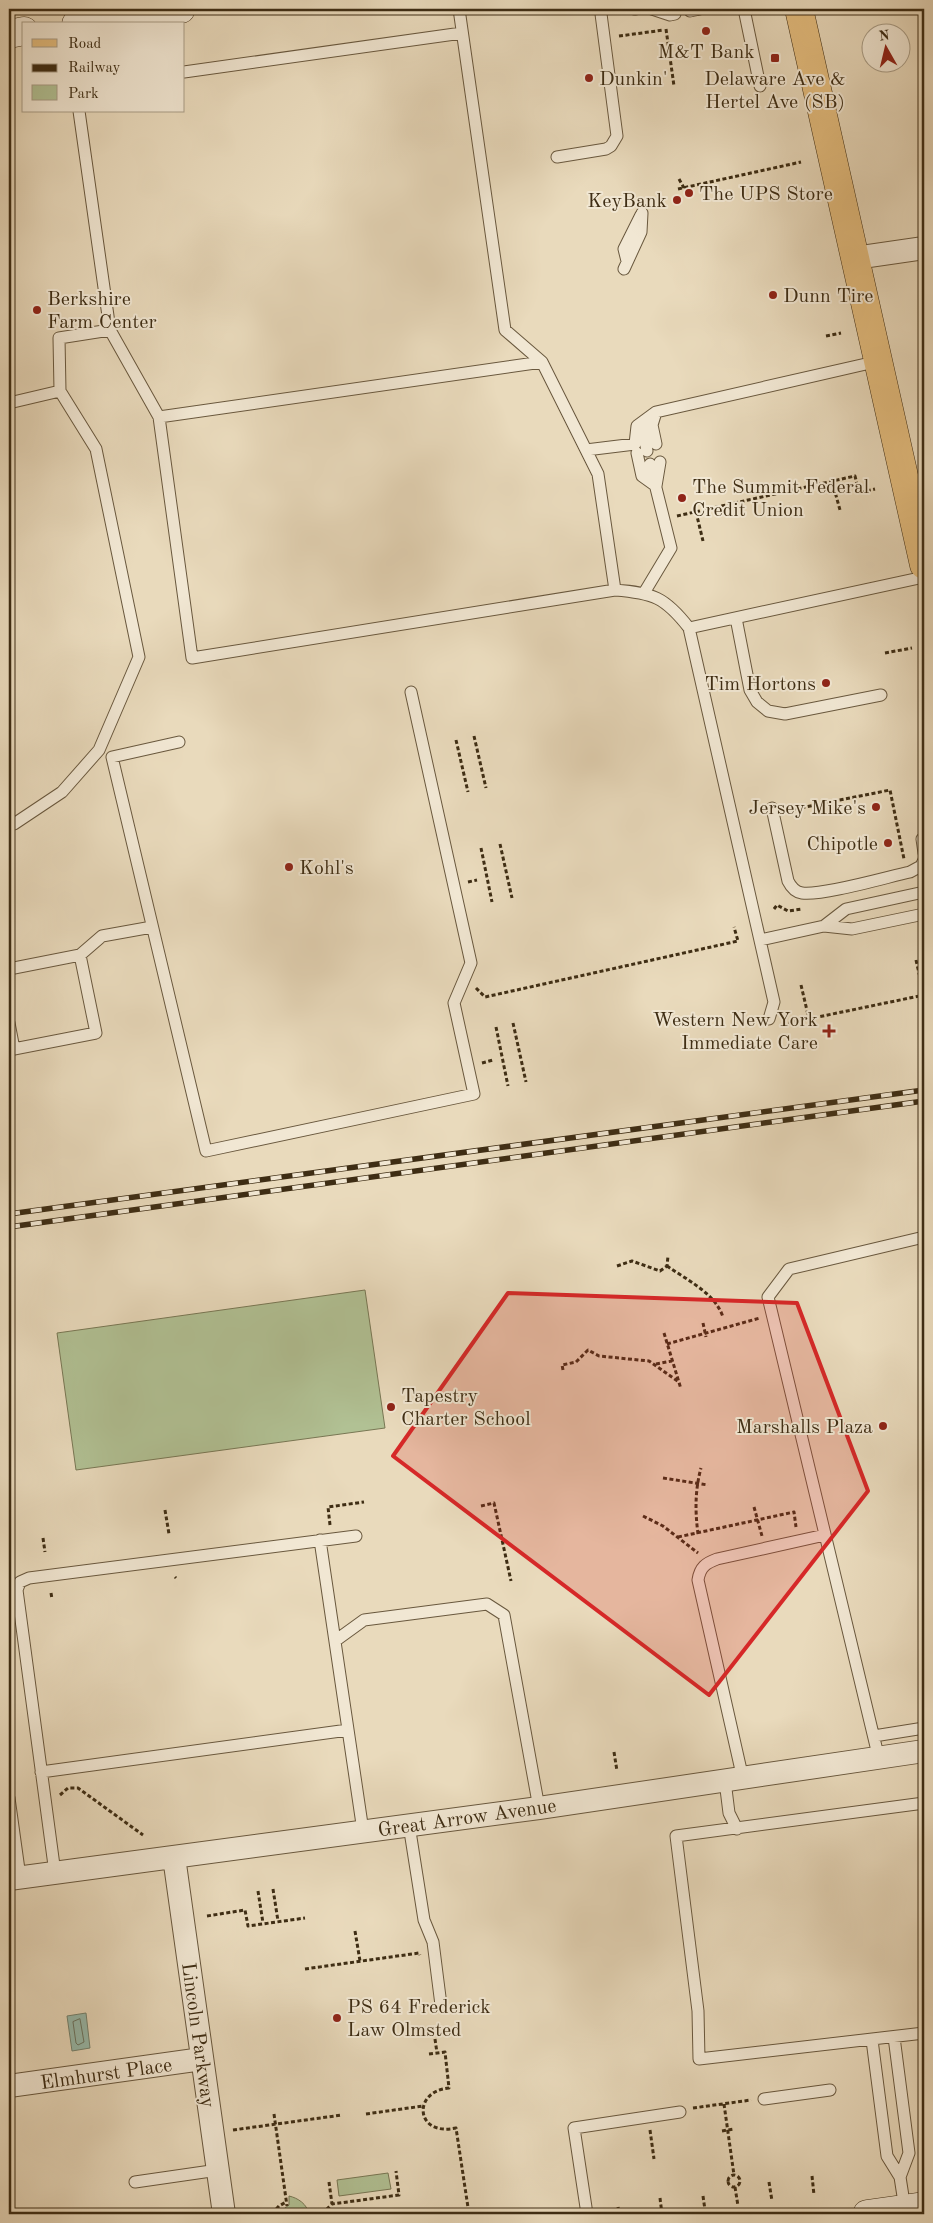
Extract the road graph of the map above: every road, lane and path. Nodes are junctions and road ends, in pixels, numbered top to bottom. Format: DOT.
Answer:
graph roads {
  1 [pos="181,9"];
  2 [pos="458,9"];
  3 [pos="652,9"];
  4 [pos="744,9"];
  5 [pos="799,9"];
  6 [pos="601,14"];
  7 [pos="675,14"];
  8 [pos="90,22"];
  9 [pos="665,22"];
  10 [pos="666,30"];
  11 [pos="22,31"];
  12 [pos="462,33"];
  13 [pos="9,34"];
  14 [pos="626,35"];
  15 [pos="185,72"];
  16 [pos="674,86"];
  17 [pos="760,86"];
  18 [pos="79,112"];
  19 [pos="557,157"];
  20 [pos="801,162"];
  21 [pos="679,179"];
  22 [pos="684,188"];
  23 [pos="678,189"];
  24 [pos="642,213"];
  25 [pos="924,248"];
  26 [pos="855,258"];
  27 [pos="625,265"];
  28 [pos="110,330"];
  29 [pos="841,333"];
  30 [pos="826,336"];
  31 [pos="879,361"];
  32 [pos="542,362"];
  33 [pos="60,391"];
  34 [pos="9,403"];
  35 [pos="652,415"];
  36 [pos="159,417"];
  37 [pos="586,450"];
  38 [pos="655,463"];
  39 [pos="832,481"];
  40 [pos="656,486"];
  41 [pos="875,489"];
  42 [pos="840,510"];
  43 [pos="696,512"];
  44 [pos="674,517"];
  45 [pos="703,541"];
  46 [pos="924,565"];
  47 [pos="924,577"];
  48 [pos="615,590"];
  49 [pos="644,593"];
  50 [pos="736,618"];
  51 [pos="689,628"];
  52 [pos="912,648"];
  53 [pos="885,653"];
  54 [pos="410,692"];
  55 [pos="881,694"];
  56 [pos="474,736"];
  57 [pos="456,740"];
  58 [pos="179,742"];
  59 [pos="99,750"];
  60 [pos="112,757"];
  61 [pos="486,788"];
  62 [pos="468,792"];
  63 [pos="772,808"];
  64 [pos="795,809"];
  65 [pos="9,825"];
  66 [pos="922,838"];
  67 [pos="500,844"];
  68 [pos="481,848"];
  69 [pos="924,852"];
  70 [pos="924,860"];
  71 [pos="904,862"];
  72 [pos="477,880"];
  73 [pos="468,882"];
  74 [pos="924,892"];
  75 [pos="512,898"];
  76 [pos="492,902"];
  77 [pos="777,905"];
  78 [pos="774,908"];
  79 [pos="924,914"];
  80 [pos="824,926"];
  81 [pos="152,927"];
  82 [pos="734,927"];
  83 [pos="760,940"];
  84 [pos="80,955"];
  85 [pos="916,960"];
  86 [pos="9,969"];
  87 [pos="802,985"];
  88 [pos="476,988"];
  89 [pos="924,995"];
  90 [pos="769,1019"];
  91 [pos="809,1019"];
  92 [pos="9,1023"];
  93 [pos="513,1023"];
  94 [pos="789,1023"];
  95 [pos="496,1026"];
  96 [pos="493,1060"];
  97 [pos="480,1063"];
  98 [pos="526,1082"];
  99 [pos="508,1086"];
  100 [pos="924,1237"];
  101 [pos="668,1256"];
  102 [pos="617,1266"];
  103 [pos="667,1266"];
  104 [pos="723,1317"];
  105 [pos="753,1320"];
  106 [pos="703,1323"];
  107 [pos="664,1333"];
  108 [pos="706,1335"];
  109 [pos="667,1344"];
  110 [pos="672,1361"];
  111 [pos="656,1364"];
  112 [pos="563,1370"];
  113 [pos="678,1382"];
  114 [pos="681,1388"];
  115 [pos="701,1468"];
  116 [pos="663,1478"];
  117 [pos="697,1483"];
  118 [pos="708,1485"];
  119 [pos="364,1502"];
  120 [pos="481,1506"];
  121 [pos="754,1507"];
  122 [pos="165,1510"];
  123 [pos="329,1512"];
  124 [pos="643,1516"];
  125 [pos="758,1520"];
  126 [pos="797,1526"];
  127 [pos="168,1534"];
  128 [pos="698,1534"];
  129 [pos="825,1535"];
  130 [pos="356,1536"];
  131 [pos="678,1537"];
  132 [pos="43,1538"];
  133 [pos="763,1538"];
  134 [pos="320,1540"];
  135 [pos="45,1552"];
  136 [pos="700,1555"];
  137 [pos="511,1581"];
  138 [pos="51,1592"];
  139 [pos="52,1599"];
  140 [pos="335,1641"];
  141 [pos="924,1728"];
  142 [pos="348,1730"];
  143 [pos="874,1736"];
  144 [pos="924,1751"];
  145 [pos="614,1752"];
  146 [pos="879,1759"];
  147 [pos="617,1771"];
  148 [pos="42,1772"];
  149 [pos="734,1780"];
  150 [pos="70,1787"];
  151 [pos="9,1798"];
  152 [pos="924,1803"];
  153 [pos="539,1808"];
  154 [pos="409,1825"];
  155 [pos="737,1829"];
  156 [pos="363,1831"];
  157 [pos="143,1835"];
  158 [pos="174,1857"];
  159 [pos="55,1873"];
  160 [pos="14,1878"];
  161 [pos="273,1889"];
  162 [pos="258,1891"];
  163 [pos="207,1916"];
  164 [pos="305,1918"];
  165 [pos="278,1921"];
  166 [pos="263,1923"];
  167 [pos="355,1931"];
  168 [pos="419,1953"];
  169 [pos="360,1961"];
  170 [pos="305,1969"];
  171 [pos="442,2005"];
  172 [pos="924,2033"];
  173 [pos="894,2037"];
  174 [pos="435,2039"];
  175 [pos="872,2040"];
  176 [pos="437,2053"];
  177 [pos="428,2054"];
  178 [pos="202,2060"];
  179 [pos="9,2086"];
  180 [pos="830,2090"];
  181 [pos="761,2099"];
  182 [pos="724,2104"];
  183 [pos="423,2106"];
  184 [pos="686,2110"];
  185 [pos="274,2114"];
  186 [pos="366,2114"];
  187 [pos="342,2115"];
  188 [pos="275,2124"];
  189 [pos="734,2129"];
  190 [pos="728,2130"];
  191 [pos="230,2131"];
  192 [pos="722,2131"];
  193 [pos="651,2136"];
  194 [pos="654,2159"];
  195 [pos="218,2170"];
  196 [pos="396,2172"];
  197 [pos="734,2175"];
  198 [pos="812,2176"];
  199 [pos="900,2177"];
  200 [pos="135,2182"];
  201 [pos="329,2182"];
  202 [pos="769,2182"];
  203 [pos="736,2187"];
  204 [pos="814,2195"];
  205 [pos="703,2196"];
  206 [pos="660,2198"];
  207 [pos="772,2201"];
  208 [pos="332,2204"];
  209 [pos="738,2206"];
  210 [pos="618,2207"];
  211 [pos="914,2208"];
  212 [pos="705,2210"];
  213 [pos="224,2214"];
  214 [pos="272,2214"];
  215 [pos="322,2214"];
  216 [pos="469,2214"];
  217 [pos="587,2214"];
  218 [pos="619,2214"];
  219 [pos="662,2214"];
  220 [pos="867,2214"];
  1 -- 8 [label="street"];
  2 -- 12 [label="lane"];
  3 -- 7 [label="lane"];
  4 -- 17 [label="lane"];
  5 -- 26 [label="main road"];
  6 -- 19 [label="lane"];
  9 -- 10 [label="path"];
  10 -- 14 [label="path"];
  10 -- 16 [label="path"];
  11 -- 13 [label="street"];
  12 -- 15 [label="lane"];
  12 -- 32 [label="lane"];
  18 -- 28 [label="lane"];
  20 -- 22 [label="path"];
  21 -- 22 [label="path"];
  22 -- 23 [label="path"];
  24 -- 27 [label="lane"];
  25 -- 26 [label="street"];
  26 -- 31 [label="main road"];
  28 -- 33 [label="lane"];
  28 -- 36 [label="lane"];
  29 -- 30 [label="path"];
  31 -- 35 [label="lane"];
  31 -- 46 [label="main road"];
  32 -- 36 [label="lane"];
  32 -- 37 [label="lane"];
  33 -- 34 [label="lane"];
  33 -- 59 [label="lane"];
  35 -- 37 [label="lane"];
  35 -- 40 [label="lane"];
  36 -- 48 [label="lane"];
  37 -- 48 [label="lane"];
  38 -- 40 [label="lane"];
  39 -- 41 [label="path"];
  39 -- 42 [label="path"];
  39 -- 43 [label="path"];
  40 -- 49 [label="lane"];
  43 -- 44 [label="path"];
  43 -- 45 [label="path"];
  47 -- 50 [label="lane"];
  48 -- 49 [label="lane"];
  49 -- 51 [label="lane"];
  50 -- 51 [label="lane"];
  50 -- 55 [label="lane"];
  51 -- 83 [label="lane"];
  52 -- 53 [label="path"];
  54 -- 81 [label="lane"];
  56 -- 61 [label="path"];
  57 -- 62 [label="path"];
  58 -- 60 [label="lane"];
  59 -- 60 [label="lane"];
  59 -- 65 [label="lane"];
  60 -- 81 [label="lane"];
  63 -- 70 [label="lane"];
  64 -- 71 [label="path"];
  66 -- 69 [label="lane"];
  67 -- 75 [label="path"];
  68 -- 76 [label="path"];
  72 -- 73 [label="path"];
  74 -- 80 [label="lane"];
  77 -- 78 [label="path"];
  79 -- 80 [label="lane"];
  80 -- 83 [label="lane"];
  81 -- 84 [label="lane"];
  82 -- 88 [label="path"];
  83 -- 90 [label="lane"];
  84 -- 86 [label="lane"];
  84 -- 92 [label="lane"];
  85 -- 89 [label="path"];
  87 -- 91 [label="path"];
  89 -- 91 [label="path"];
  91 -- 94 [label="path"];
  93 -- 98 [label="path"];
  95 -- 99 [label="path"];
  96 -- 97 [label="path"];
  100 -- 129 [label="lane"];
  101 -- 103 [label="path"];
  102 -- 103 [label="path"];
  103 -- 104 [label="path"];
  105 -- 108 [label="path"];
  106 -- 108 [label="path"];
  107 -- 109 [label="path"];
  108 -- 109 [label="path"];
  109 -- 110 [label="path"];
  110 -- 111 [label="path"];
  110 -- 113 [label="path"];
  111 -- 112 [label="path"];
  111 -- 113 [label="path"];
  113 -- 114 [label="path"];
  115 -- 117 [label="path"];
  116 -- 117 [label="path"];
  117 -- 118 [label="path"];
  117 -- 128 [label="path"];
  119 -- 123 [label="path"];
  120 -- 137 [label="path"];
  121 -- 125 [label="path"];
  122 -- 127 [label="path"];
  124 -- 131 [label="path"];
  125 -- 126 [label="path"];
  125 -- 128 [label="path"];
  125 -- 133 [label="path"];
  128 -- 131 [label="path"];
  129 -- 143 [label="lane"];
  129 -- 149 [label="lane"];
  130 -- 134 [label="lane"];
  131 -- 136 [label="path"];
  132 -- 135 [label="path"];
  134 -- 140 [label="lane"];
  134 -- 148 [label="lane"];
  138 -- 139 [label="path"];
  140 -- 142 [label="lane"];
  140 -- 153 [label="lane"];
  141 -- 143 [label="lane"];
  142 -- 148 [label="lane"];
  142 -- 156 [label="lane"];
  143 -- 146 [label="lane"];
  144 -- 146 [label="street, Great Arrow Avenue"];
  145 -- 147 [label="path"];
  146 -- 149 [label="street, Great Arrow Avenue"];
  148 -- 159 [label="lane"];
  149 -- 153 [label="street, Great Arrow Avenue"];
  149 -- 155 [label="lane"];
  150 -- 157 [label="path"];
  151 -- 160 [label="lane"];
  152 -- 155 [label="lane"];
  153 -- 154 [label="street, Great Arrow Avenue"];
  154 -- 156 [label="street, Great Arrow Avenue"];
  154 -- 171 [label="lane"];
  155 -- 175 [label="lane"];
  156 -- 158 [label="street, Great Arrow Avenue"];
  158 -- 159 [label="street, Great Arrow Avenue"];
  158 -- 178 [label="street, Lincoln Parkway"];
  159 -- 160 [label="street, Great Arrow Avenue"];
  161 -- 165 [label="path"];
  162 -- 166 [label="path"];
  163 -- 166 [label="path"];
  164 -- 165 [label="path"];
  165 -- 166 [label="path"];
  167 -- 169 [label="path"];
  168 -- 169 [label="path"];
  169 -- 170 [label="path"];
  172 -- 173 [label="lane"];
  173 -- 175 [label="lane"];
  173 -- 199 [label="lane"];
  174 -- 176 [label="path"];
  175 -- 199 [label="lane"];
  176 -- 177 [label="path"];
  176 -- 183 [label="path"];
  178 -- 179 [label="street, Elmhurst Place"];
  178 -- 195 [label="street, Lincoln Parkway"];
  180 -- 181 [label="lane"];
  181 -- 182 [label="path"];
  182 -- 184 [label="path"];
  182 -- 190 [label="path"];
  183 -- 186 [label="path"];
  183 -- 216 [label="path"];
  184 -- 217 [label="lane"];
  185 -- 188 [label="path"];
  187 -- 188 [label="path"];
  188 -- 191 [label="path"];
  188 -- 214 [label="path"];
  189 -- 190 [label="path"];
  190 -- 192 [label="path"];
  190 -- 197 [label="path"];
  193 -- 194 [label="path"];
  195 -- 200 [label="lane"];
  195 -- 213 [label="street, Lincoln Parkway"];
  196 -- 208 [label="path"];
  197 -- 203 [label="path"];
  197 -- 203 [label="path"];
  198 -- 204 [label="path"];
  199 -- 211 [label="lane"];
  201 -- 208 [label="path"];
  202 -- 207 [label="path"];
  203 -- 209 [label="path"];
  205 -- 212 [label="path"];
  206 -- 219 [label="path"];
  208 -- 215 [label="path"];
  210 -- 218 [label="path"];
  211 -- 220 [label="street"];
}
